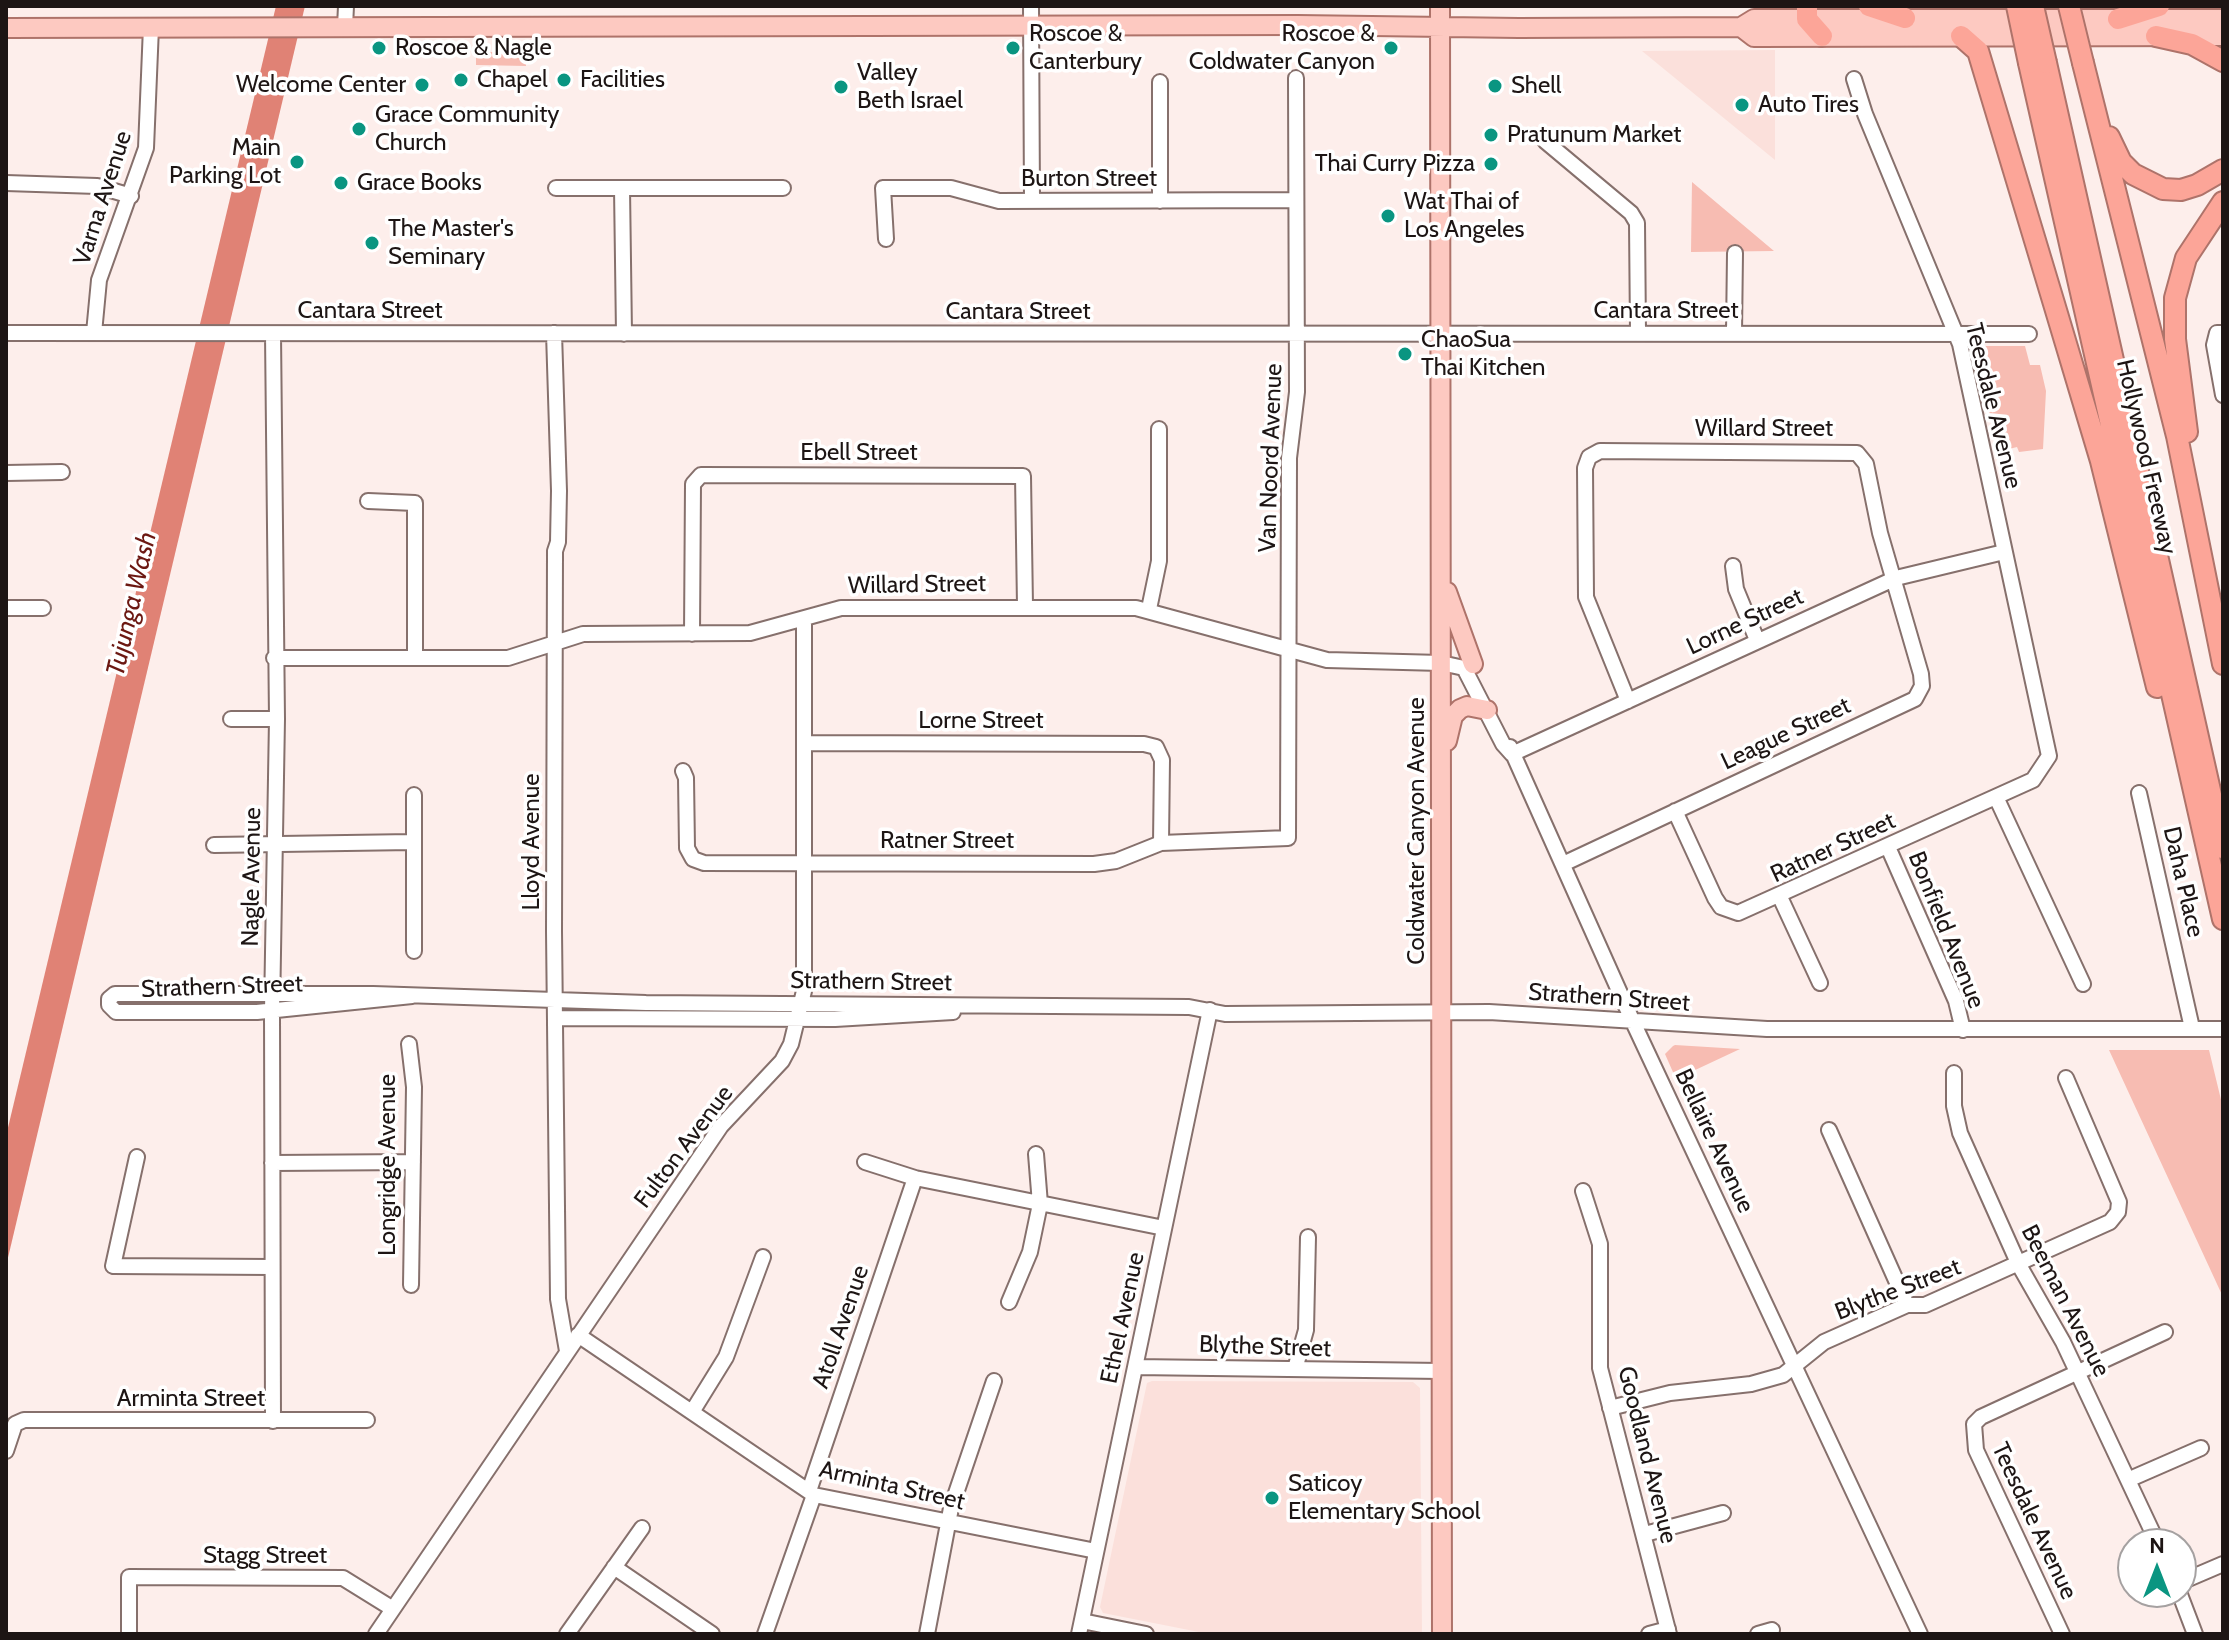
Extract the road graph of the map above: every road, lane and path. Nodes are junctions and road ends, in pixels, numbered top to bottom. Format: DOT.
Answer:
graph roads {
  1 [pos="346,6"];
  2 [pos="1031,6"];
  3 [pos="1440,6"];
  4 [pos="1869,6"];
  5 [pos="2017,6"];
  6 [pos="2026,6"];
  7 [pos="2033,6"];
  8 [pos="2046,6"];
  9 [pos="2069,6"];
  10 [pos="2159,6"];
  11 [pos="1807,12"];
  12 [pos="1905,18"];
  13 [pos="2118,19"];
  14 [pos="2223,19"];
  15 [pos="151,27"];
  16 [pos="345,27"];
  17 [pos="1031,27"];
  18 [pos="1440,27"];
  19 [pos="1741,27"];
  20 [pos="6,28"];
  21 [pos="1822,36"];
  22 [pos="1961,36"];
  23 [pos="2156,36"];
  24 [pos="2223,36"];
  25 [pos="2223,61"];
  26 [pos="2043,63"];
  27 [pos="2083,63"];
  28 [pos="1296,78"];
  29 [pos="1854,79"];
  30 [pos="1160,82"];
  31 [pos="1545,141"];
  32 [pos="2223,170"];
  33 [pos="6,183"];
  34 [pos="556,188"];
  35 [pos="622,188"];
  36 [pos="783,188"];
  37 [pos="131,196"];
  38 [pos="1296,200"];
  39 [pos="1032,201"];
  40 [pos="1160,201"];
  41 [pos="2223,202"];
  42 [pos="886,239"];
  43 [pos="1735,253"];
  44 [pos="6,333"];
  45 [pos="94,333"];
  46 [pos="554,333"];
  47 [pos="1441,333"];
  48 [pos="1638,333"];
  49 [pos="1734,333"];
  50 [pos="2220,333"];
  51 [pos="273,334"];
  52 [pos="624,334"];
  53 [pos="1296,334"];
  54 [pos="2029,334"];
  55 [pos="1956,335"];
  56 [pos="2223,395"];
  57 [pos="1159,429"];
  58 [pos="62,472"];
  59 [pos="6,473"];
  60 [pos="368,501"];
  61 [pos="2004,552"];
  62 [pos="1733,566"];
  63 [pos="2206,567"];
  64 [pos="1441,577"];
  65 [pos="1896,578"];
  66 [pos="1025,606"];
  67 [pos="6,608"];
  68 [pos="43,608"];
  69 [pos="1149,609"];
  70 [pos="804,619"];
  71 [pos="692,634"];
  72 [pos="1757,640"];
  73 [pos="555,644"];
  74 [pos="1289,649"];
  75 [pos="415,657"];
  76 [pos="274,658"];
  77 [pos="1441,663"];
  78 [pos="1473,664"];
  79 [pos="2223,664"];
  80 [pos="1628,701"];
  81 [pos="1487,710"];
  82 [pos="231,719"];
  83 [pos="277,719"];
  84 [pos="805,743"];
  85 [pos="1512,754"];
  86 [pos="2049,756"];
  87 [pos="1441,763"];
  88 [pos="683,771"];
  89 [pos="2223,787"];
  90 [pos="2195,791"];
  91 [pos="2139,793"];
  92 [pos="414,795"];
  93 [pos="1996,797"];
  94 [pos="1675,811"];
  95 [pos="1288,838"];
  96 [pos="412,842"];
  97 [pos="1161,843"];
  98 [pos="214,845"];
  99 [pos="274,846"];
  100 [pos="1888,847"];
  101 [pos="2223,848"];
  102 [pos="805,863"];
  103 [pos="1563,864"];
  104 [pos="2223,882"];
  105 [pos="1780,897"];
  106 [pos="2223,919"];
  107 [pos="414,951"];
  108 [pos="1820,983"];
  109 [pos="2083,984"];
  110 [pos="272,994"];
  111 [pos="412,996"];
  112 [pos="556,1000"];
  113 [pos="804,1002"];
  114 [pos="993,1006"];
  115 [pos="1210,1010"];
  116 [pos="272,1011"];
  117 [pos="1441,1011"];
  118 [pos="557,1018"];
  119 [pos="800,1019"];
  120 [pos="1633,1022"];
  121 [pos="2192,1028"];
  122 [pos="2223,1029"];
  123 [pos="1963,1030"];
  124 [pos="409,1044"];
  125 [pos="1954,1073"];
  126 [pos="2066,1078"];
  127 [pos="1829,1130"];
  128 [pos="1036,1154"];
  129 [pos="137,1157"];
  130 [pos="413,1162"];
  131 [pos="865,1162"];
  132 [pos="272,1163"];
  133 [pos="915,1178"];
  134 [pos="1583,1191"];
  135 [pos="1040,1204"];
  136 [pos="1164,1228"];
  137 [pos="1308,1237"];
  138 [pos="763,1257"];
  139 [pos="2019,1265"];
  140 [pos="272,1267"];
  141 [pos="411,1285"];
  142 [pos="1009,1302"];
  143 [pos="1907,1305"];
  144 [pos="2165,1332"];
  145 [pos="578,1335"];
  146 [pos="567,1351"];
  147 [pos="1797,1365"];
  148 [pos="1135,1367"];
  149 [pos="1295,1369"];
  150 [pos="1442,1371"];
  151 [pos="2077,1372"];
  152 [pos="994,1381"];
  153 [pos="1610,1408"];
  154 [pos="692,1412"];
  155 [pos="367,1420"];
  156 [pos="273,1421"];
  157 [pos="2201,1448"];
  158 [pos="6,1451"];
  159 [pos="2130,1479"];
  160 [pos="811,1493"];
  161 [pos="1723,1513"];
  162 [pos="949,1523"];
  163 [pos="642,1528"];
  164 [pos="2151,1528"];
  165 [pos="1645,1534"];
  166 [pos="1096,1551"];
  167 [pos="2223,1564"];
  168 [pos="614,1567"];
  169 [pos="2197,1575"];
  170 [pos="2185,1608"];
  171 [pos="393,1609"];
  172 [pos="1080,1627"];
  173 [pos="1668,1631"];
  174 [pos="129,1634"];
  175 [pos="376,1634"];
  176 [pos="567,1634"];
  177 [pos="712,1634"];
  178 [pos="765,1634"];
  179 [pos="927,1634"];
  180 [pos="1146,1634"];
  181 [pos="1442,1634"];
  182 [pos="1649,1634"];
  183 [pos="1920,1634"];
  184 [pos="2062,1634"];
  185 [pos="2195,1634"];
  1 -- 16 [label="street"];
  2 -- 17 [label="street"];
  3 -- 18 [label="main road, Coldwater Canyon Avenue"];
  4 -- 12 [label="highway"];
  5 -- 26 [label="highway, Hollywood Freeway, bridge"];
  6 -- 26 [label="highway"];
  7 -- 26 [label="highway, bridge"];
  8 -- 26 [label="highway, Hollywood Freeway"];
  9 -- 27 [label="highway, bridge"];
  10 -- 13 [label="highway"];
  11 -- 12 [label="main road"];
  11 -- 19 [label="main road"];
  11 -- 21 [label="highway"];
  12 -- 13 [label="main road"];
  13 -- 14 [label="main road"];
  15 -- 16 [label="main road"];
  15 -- 20 [label="main road"];
  15 -- 37 [label="street, Varna Avenue"];
  16 -- 17 [label="main road"];
  17 -- 18 [label="main road"];
  17 -- 39 [label="street"];
  18 -- 19 [label="main road"];
  18 -- 47 [label="main road, Coldwater Canyon Avenue"];
  19 -- 21 [label="main road"];
  21 -- 22 [label="main road"];
  22 -- 23 [label="main road"];
  22 -- 90 [label="highway"];
  23 -- 24 [label="main road"];
  23 -- 25 [label="highway"];
  26 -- 89 [label="highway, Hollywood Freeway"];
  26 -- 90 [label="highway, Hollywood Freeway"];
  26 -- 101 [label="highway"];
  26 -- 104 [label="highway"];
  27 -- 32 [label="highway"];
  27 -- 63 [label="highway"];
  28 -- 38 [label="street, Van Noord Avenue"];
  29 -- 55 [label="street, Teesdale Avenue"];
  30 -- 40 [label="street"];
  31 -- 48 [label="street"];
  33 -- 37 [label="street"];
  34 -- 35 [label="street"];
  35 -- 36 [label="street"];
  35 -- 52 [label="street"];
  37 -- 45 [label="street, Varna Avenue"];
  38 -- 40 [label="street, Burton Street"];
  38 -- 53 [label="street, Van Noord Avenue"];
  39 -- 40 [label="street, Burton Street"];
  39 -- 42 [label="street, Burton Street"];
  41 -- 63 [label="highway"];
  43 -- 49 [label="street"];
  44 -- 45 [label="street, Cantara Street"];
  45 -- 51 [label="street, Cantara Street"];
  46 -- 51 [label="street, Cantara Street"];
  46 -- 52 [label="street, Cantara Street"];
  46 -- 73 [label="street, Lloyd Avenue"];
  47 -- 48 [label="street, Cantara Street"];
  47 -- 53 [label="street, Cantara Street"];
  47 -- 64 [label="main road, Coldwater Canyon Avenue"];
  48 -- 49 [label="street, Cantara Street"];
  49 -- 55 [label="street, Cantara Street"];
  50 -- 56 [label="street"];
  51 -- 76 [label="street, Nagle Avenue"];
  52 -- 53 [label="street, Cantara Street"];
  53 -- 74 [label="street, Van Noord Avenue"];
  54 -- 55 [label="street, Cantara Street"];
  55 -- 61 [label="street, Teesdale Avenue"];
  57 -- 69 [label="street"];
  58 -- 59 [label="street"];
  60 -- 75 [label="street"];
  61 -- 65 [label="street, Lorne Street"];
  61 -- 86 [label="street, Teesdale Avenue"];
  62 -- 72 [label="street"];
  63 -- 79 [label="highway"];
  64 -- 77 [label="main road, Coldwater Canyon Avenue"];
  64 -- 78 [label="main road"];
  65 -- 72 [label="street, Lorne Street"];
  65 -- 80 [label="street, Willard Street"];
  65 -- 94 [label="street, League Street"];
  66 -- 69 [label="street, Willard Street"];
  66 -- 70 [label="street, Willard Street"];
  66 -- 71 [label="street, Ebell Street"];
  67 -- 68 [label="street"];
  69 -- 74 [label="street, Willard Street"];
  70 -- 71 [label="street, Willard Street"];
  70 -- 84 [label="street, Fulton Avenue"];
  71 -- 73 [label="street, Willard Street"];
  72 -- 80 [label="street, Lorne Street"];
  73 -- 75 [label="street, Willard Street"];
  73 -- 112 [label="street, Lloyd Avenue"];
  74 -- 77 [label="street, Willard Street"];
  74 -- 95 [label="street, Van Noord Avenue"];
  75 -- 76 [label="street, Willard Street"];
  76 -- 83 [label="street, Nagle Avenue"];
  77 -- 78 [label="street, Willard Street"];
  77 -- 81 [label="street"];
  77 -- 87 [label="main road, Coldwater Canyon Avenue"];
  78 -- 85 [label="street, Bellaire Avenue"];
  80 -- 85 [label="street, Lorne Street"];
  81 -- 85 [label="street"];
  81 -- 87 [label="main road"];
  82 -- 83 [label="street"];
  83 -- 99 [label="street, Nagle Avenue"];
  84 -- 97 [label="street, Lorne Street"];
  84 -- 102 [label="street, Fulton Avenue"];
  85 -- 103 [label="street, Bellaire Avenue"];
  86 -- 93 [label="street, Ratner Street"];
  87 -- 117 [label="main road, Coldwater Canyon Avenue"];
  88 -- 102 [label="street, Ratner Street"];
  90 -- 106 [label="highway, Hollywood Freeway"];
  91 -- 121 [label="street, Daha Place"];
  92 -- 96 [label="street"];
  93 -- 100 [label="street, Ratner Street"];
  93 -- 109 [label="street"];
  94 -- 103 [label="street, League Street"];
  94 -- 105 [label="street, Ratner Street"];
  95 -- 97 [label="street, Ratner Street"];
  96 -- 99 [label="street"];
  96 -- 107 [label="street"];
  97 -- 102 [label="street, Ratner Street"];
  98 -- 99 [label="street"];
  99 -- 110 [label="street, Nagle Avenue"];
  100 -- 105 [label="street, Ratner Street"];
  100 -- 123 [label="street, Bonfield Avenue"];
  102 -- 113 [label="street, Fulton Avenue"];
  103 -- 120 [label="street, Bellaire Avenue"];
  105 -- 108 [label="street"];
  110 -- 111 [label="street, Strathern Street"];
  110 -- 116 [label="street, Nagle Avenue"];
  110 -- 116 [label="street, Strathern Street"];
  111 -- 112 [label="street, Strathern Street"];
  111 -- 116 [label="street, Strathern Street"];
  112 -- 113 [label="street, Strathern Street"];
  112 -- 118 [label="street, Lloyd Avenue"];
  113 -- 114 [label="street, Strathern Street"];
  113 -- 119 [label="street, Fulton Avenue"];
  114 -- 115 [label="street, Strathern Street"];
  114 -- 119 [label="street, Strathern Street"];
  115 -- 117 [label="street, Strathern Street"];
  115 -- 136 [label="street, Ethel Avenue"];
  116 -- 132 [label="street, Nagle Avenue"];
  117 -- 120 [label="street, Strathern Street"];
  117 -- 150 [label="main road, Coldwater Canyon Avenue"];
  118 -- 119 [label="street, Strathern Street"];
  118 -- 146 [label="street, Lloyd Avenue"];
  119 -- 145 [label="street, Fulton Avenue"];
  120 -- 123 [label="street, Strathern Street"];
  120 -- 147 [label="street, Bellaire Avenue"];
  121 -- 122 [label="street, Strathern Street"];
  121 -- 123 [label="street, Strathern Street"];
  124 -- 130 [label="street, Longridge Avenue"];
  125 -- 139 [label="street, Beeman Avenue"];
  126 -- 139 [label="street, Blythe Street"];
  127 -- 143 [label="street"];
  128 -- 135 [label="street"];
  129 -- 140 [label="street"];
  130 -- 132 [label="street"];
  130 -- 141 [label="street, Longridge Avenue"];
  131 -- 133 [label="street"];
  132 -- 140 [label="street, Nagle Avenue"];
  133 -- 135 [label="street"];
  133 -- 160 [label="street, Atoll Avenue"];
  134 -- 153 [label="street, Goodland Avenue"];
  135 -- 136 [label="street"];
  135 -- 142 [label="street"];
  136 -- 148 [label="street, Ethel Avenue"];
  137 -- 149 [label="street"];
  138 -- 154 [label="street"];
  139 -- 143 [label="street, Blythe Street"];
  139 -- 151 [label="street, Beeman Avenue"];
  140 -- 156 [label="street, Nagle Avenue"];
  143 -- 147 [label="street, Blythe Street"];
  144 -- 151 [label="street"];
  145 -- 146 [label="street, Fulton Avenue"];
  145 -- 154 [label="street, Arminta Street"];
  146 -- 171 [label="street, Fulton Avenue"];
  147 -- 153 [label="street, Blythe Street"];
  147 -- 183 [label="street, Bellaire Avenue"];
  148 -- 149 [label="street, Blythe Street"];
  148 -- 166 [label="street, Ethel Avenue"];
  149 -- 150 [label="street, Blythe Street"];
  150 -- 181 [label="main road, Coldwater Canyon Avenue"];
  151 -- 159 [label="street, Beeman Avenue"];
  151 -- 184 [label="street, Teesdale Avenue"];
  152 -- 162 [label="street"];
  153 -- 165 [label="street, Goodland Avenue"];
  154 -- 160 [label="street, Arminta Street"];
  155 -- 156 [label="street, Arminta Street"];
  156 -- 158 [label="street, Arminta Street"];
  157 -- 159 [label="street"];
  159 -- 164 [label="street, Beeman Avenue"];
  160 -- 162 [label="street, Arminta Street"];
  160 -- 178 [label="street, Atoll Avenue"];
  161 -- 165 [label="street"];
  162 -- 166 [label="street, Arminta Street"];
  162 -- 179 [label="street"];
  163 -- 168 [label="street"];
  165 -- 173 [label="street, Goodland Avenue"];
  166 -- 172 [label="street, Ethel Avenue"];
  167 -- 169 [label="street"];
  168 -- 176 [label="street"];
  168 -- 177 [label="street"];
  170 -- 185 [label="street"];
  171 -- 174 [label="street, Stagg Street"];
  171 -- 175 [label="street, Fulton Avenue"];
  172 -- 180 [label="street"];
  173 -- 182 [label="street"];
}
